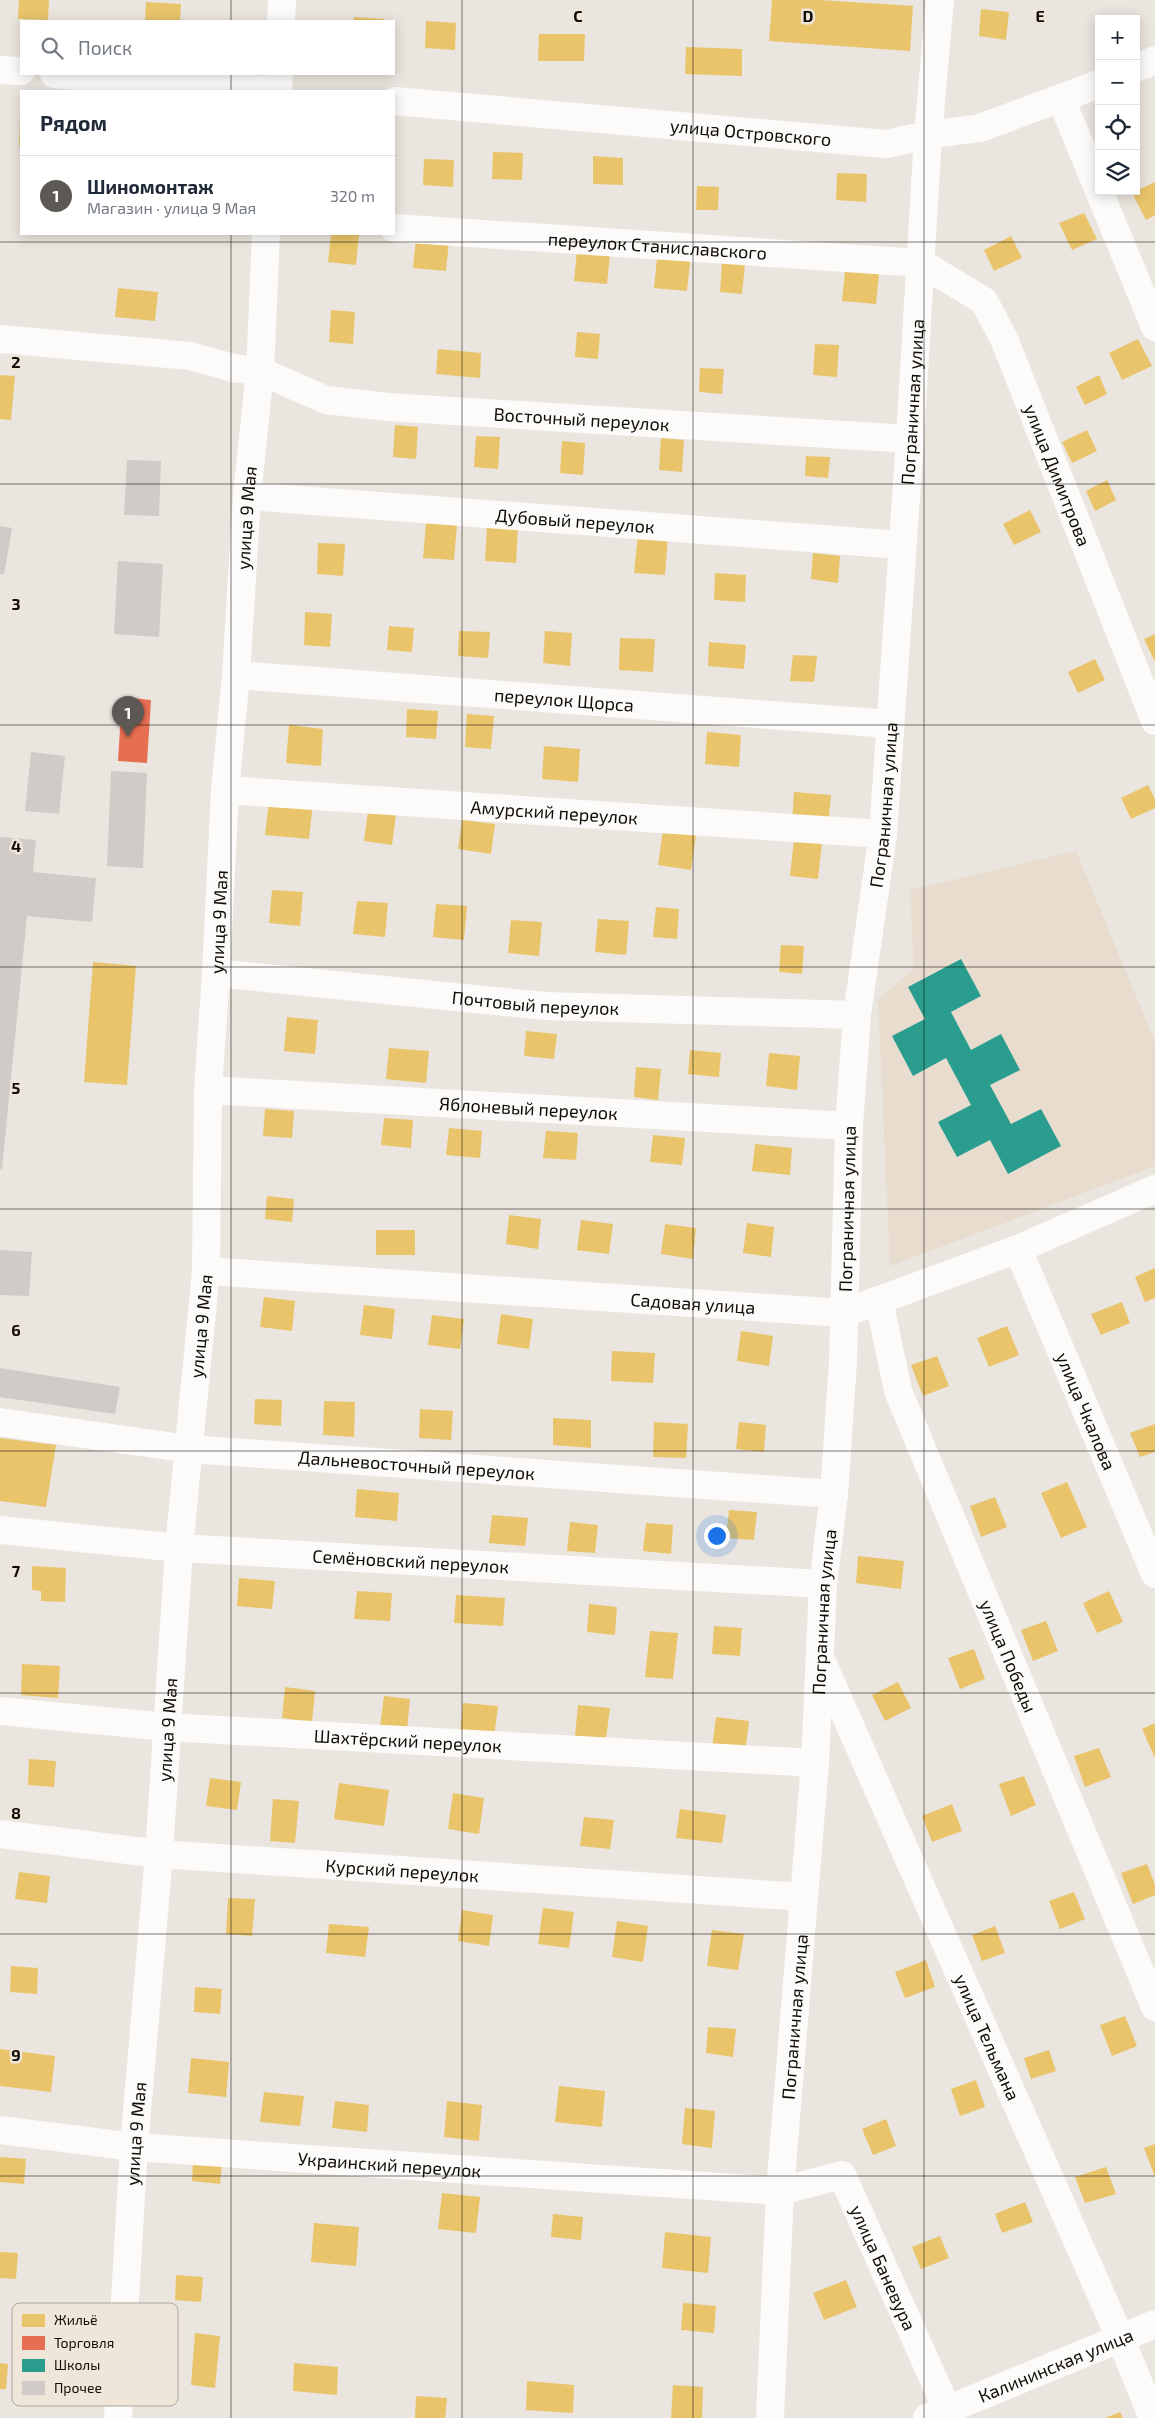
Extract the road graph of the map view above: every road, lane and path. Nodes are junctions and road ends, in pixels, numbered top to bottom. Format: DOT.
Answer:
graph roads {
  1 [pos="282,0"];
  2 [pos="940,0"];
  3 [pos="281,20"];
  4 [pos="1155,60"];
  5 [pos="1140,66"];
  6 [pos="0,70"];
  7 [pos="20,71"];
  8 [pos="67,75"];
  9 [pos="279,75"];
  10 [pos="1095,86"];
  11 [pos="265,90"];
  12 [pos="278,90"];
  13 [pos="1061,99"];
  14 [pos="395,101"];
  15 [pos="928,135"];
  16 [pos="1095,181"];
  17 [pos="1101,195"];
  18 [pos="395,228"];
  19 [pos="266,235"];
  20 [pos="921,263"];
  21 [pos="1155,327"];
  22 [pos="0,339"];
  23 [pos="260,371"];
  24 [pos="910,439"];
  25 [pos="247,496"];
  26 [pos="902,545"];
  27 [pos="236,675"];
  28 [pos="1155,720"];
  29 [pos="890,724"];
  30 [pos="225,790"];
  31 [pos="883,834"];
  32 [pos="216,972"];
  33 [pos="858,1016"];
  34 [pos="208,1090"];
  35 [pos="849,1126"];
  36 [pos="1155,1189"];
  37 [pos="1018,1249"];
  38 [pos="206,1271"];
  39 [pos="879,1300"];
  40 [pos="844,1313"];
  41 [pos="0,1422"];
  42 [pos="188,1449"];
  43 [pos="834,1494"];
  44 [pos="0,1530"];
  45 [pos="179,1548"];
  46 [pos="1155,1574"];
  47 [pos="823,1584"];
  48 [pos="820,1656"];
  49 [pos="0,1711"];
  50 [pos="167,1727"];
  51 [pos="815,1763"];
  52 [pos="0,1834"];
  53 [pos="159,1854"];
  54 [pos="804,1897"];
  55 [pos="1155,2007"];
  56 [pos="0,2130"];
  57 [pos="134,2147"];
  58 [pos="780,2191"];
  59 [pos="125,2303"];
  60 [pos="1155,2324"];
  61 [pos="1121,2340"];
  62 [pos="942,2415"];
  63 [pos="770,2418"];
  64 [pos="1153,2418"];
  1 -- 3 [label="street"];
  2 -- 15 [label="street, Пограничная улица"];
  4 -- 5 [label="street"];
  6 -- 7 [label="street"];
  8 -- 11 [label="street"];
  9 -- 12 [label="street"];
  10 -- 13 [label="street, улица Островского"];
  13 -- 15 [label="street, улица Островского"];
  13 -- 16 [label="street"];
  14 -- 15 [label="street, улица Островского"];
  15 -- 20 [label="street, Пограничная улица"];
  17 -- 21 [label="street"];
  18 -- 20 [label="street, переулок Станиславского"];
  19 -- 23 [label="street, улица 9 Мая"];
  20 -- 24 [label="street, Пограничная улица"];
  20 -- 28 [label="street, улица Димитрова"];
  22 -- 23 [label="street, Восточный переулок"];
  23 -- 24 [label="street, Восточный переулок"];
  23 -- 25 [label="street, улица 9 Мая"];
  24 -- 26 [label="street, Пограничная улица"];
  25 -- 26 [label="street, Дубовый переулок"];
  25 -- 27 [label="street, улица 9 Мая"];
  26 -- 29 [label="street, Пограничная улица"];
  27 -- 29 [label="street, переулок Щорса"];
  27 -- 30 [label="street, улица 9 Мая"];
  29 -- 31 [label="street, Пограничная улица"];
  30 -- 31 [label="street, Амурский переулок"];
  30 -- 32 [label="street, улица 9 Мая"];
  31 -- 33 [label="street, Пограничная улица"];
  32 -- 33 [label="street, Почтовый переулок"];
  32 -- 34 [label="street, улица 9 Мая"];
  33 -- 35 [label="street, Пограничная улица"];
  34 -- 35 [label="street, Яблоневый переулок"];
  34 -- 38 [label="street, улица 9 Мая"];
  35 -- 40 [label="street, Пограничная улица"];
  36 -- 37 [label="street, Садовая улица"];
  37 -- 39 [label="street, Садовая улица"];
  37 -- 46 [label="street, улица Чкалова"];
  38 -- 40 [label="street, Садовая улица"];
  38 -- 42 [label="street, улица 9 Мая"];
  39 -- 40 [label="street, Садовая улица"];
  39 -- 55 [label="street, улица Победы"];
  40 -- 43 [label="street, Пограничная улица"];
  41 -- 42 [label="street, Дальневосточный переулок"];
  42 -- 43 [label="street, Дальневосточный переулок"];
  42 -- 45 [label="street, улица 9 Мая"];
  43 -- 47 [label="street, Пограничная улица"];
  44 -- 45 [label="street, Семёновский переулок"];
  45 -- 47 [label="street, Семёновский переулок"];
  45 -- 50 [label="street, улица 9 Мая"];
  47 -- 48 [label="street, Пограничная улица"];
  48 -- 51 [label="street, Пограничная улица"];
  48 -- 61 [label="street, улица Тельмана"];
  49 -- 50 [label="street, Шахтёрский переулок"];
  50 -- 51 [label="street, Шахтёрский переулок"];
  50 -- 53 [label="street, улица 9 Мая"];
  51 -- 54 [label="street, Пограничная улица"];
  52 -- 53 [label="street, Курский переулок"];
  53 -- 54 [label="street, Курский переулок"];
  53 -- 57 [label="street, улица 9 Мая"];
  54 -- 58 [label="street, Пограничная улица"];
  56 -- 57 [label="street, Украинский переулок"];
  57 -- 58 [label="street, Украинский переулок"];
  57 -- 59 [label="street, улица 9 Мая"];
  58 -- 62 [label="street, улица Баневура"];
  58 -- 63 [label="street, Пограничная улица"];
  60 -- 61 [label="street, Калининская улица"];
  61 -- 62 [label="street, Калининская улица"];
  61 -- 64 [label="street, улица Тельмана"];
}
